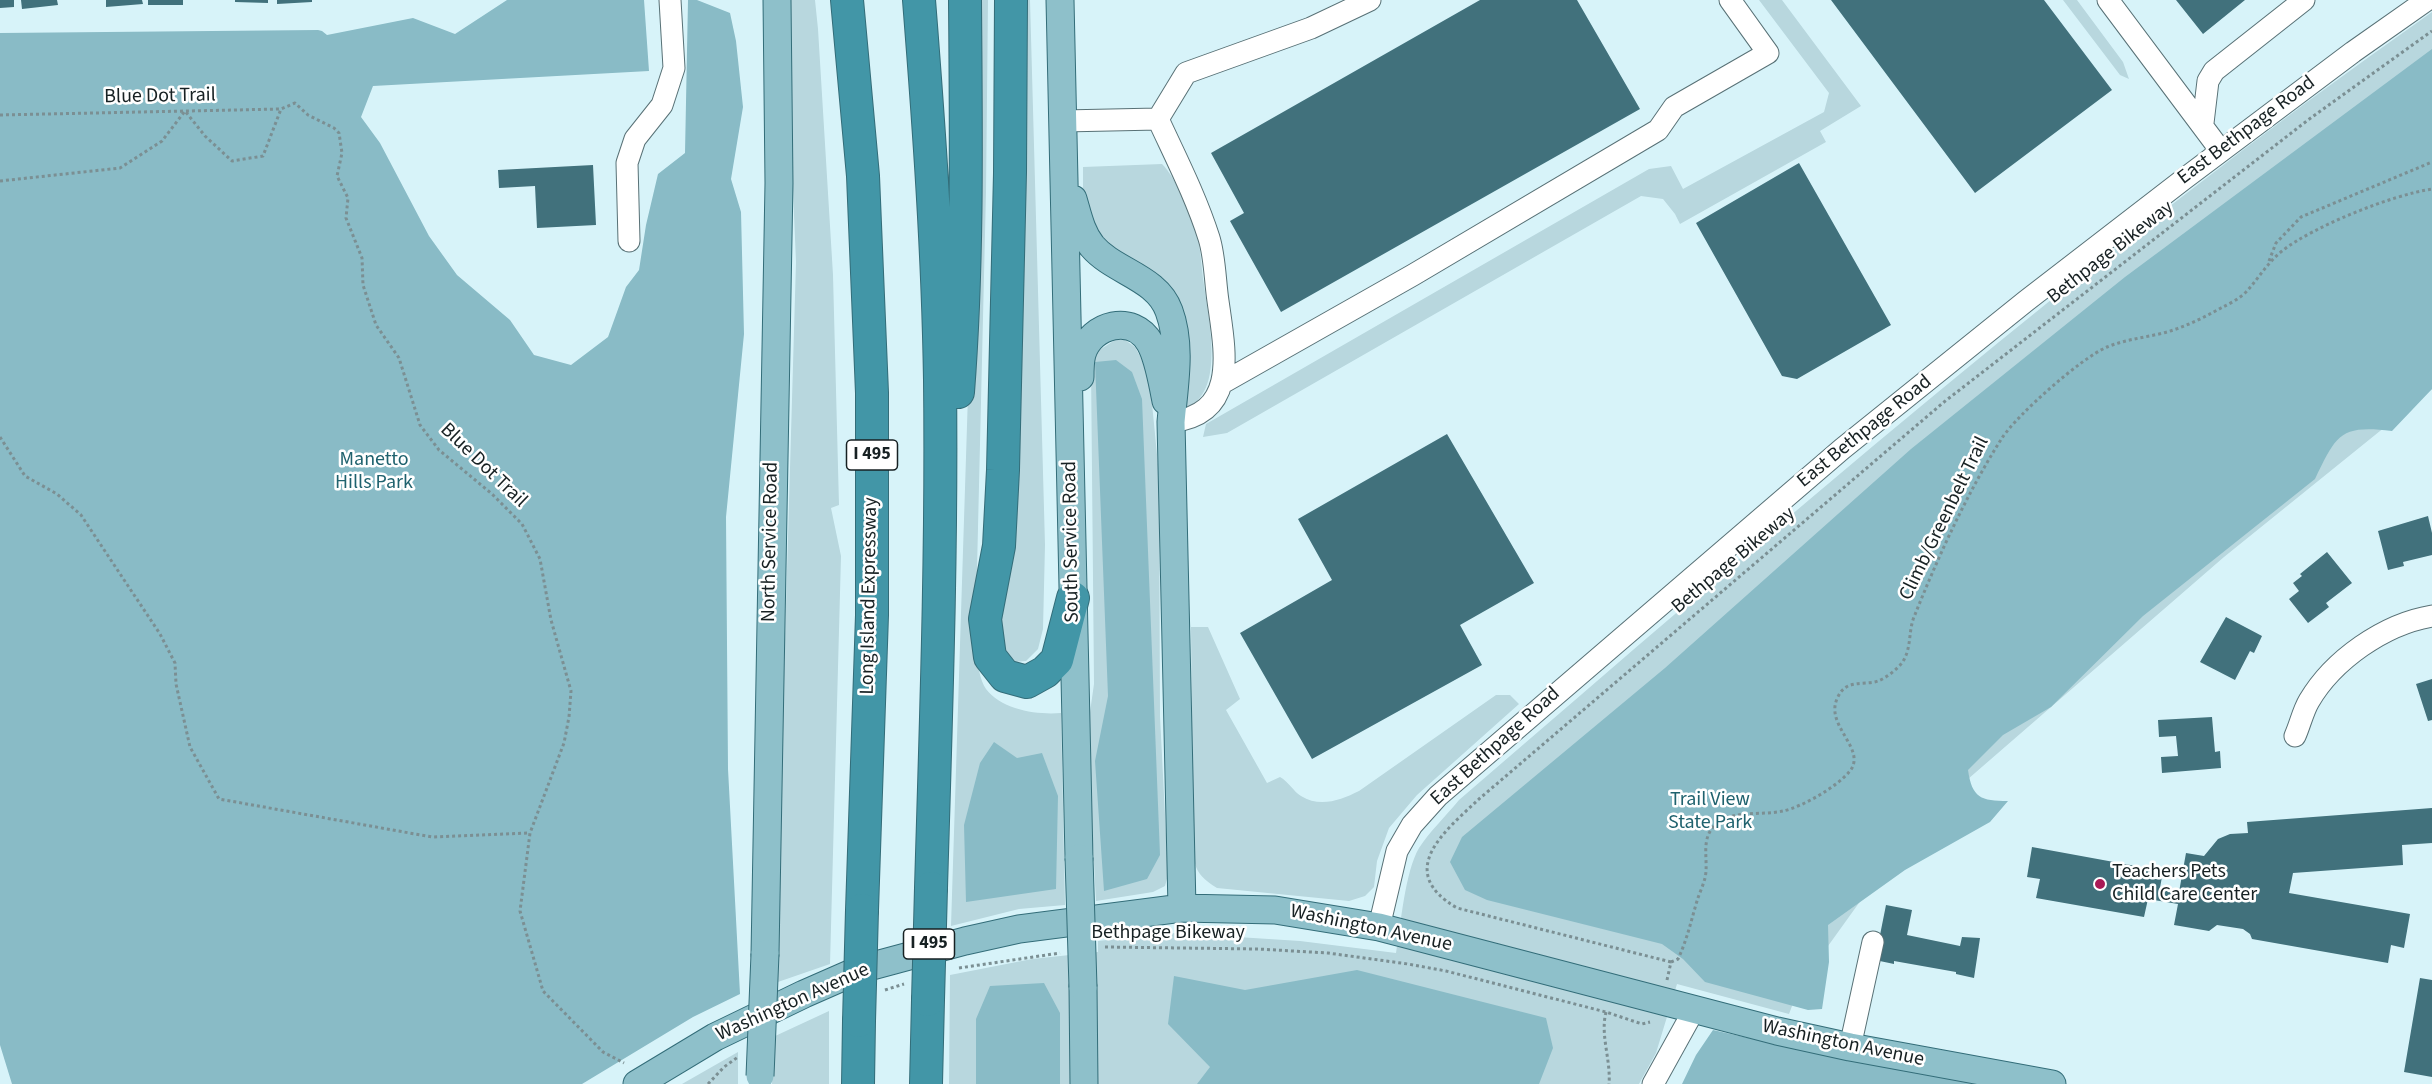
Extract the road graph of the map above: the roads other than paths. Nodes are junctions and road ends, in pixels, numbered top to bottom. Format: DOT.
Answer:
graph roads {
  1 [pos="670,0"];
  2 [pos="777,0"];
  3 [pos="847,0"];
  4 [pos="919,0"];
  5 [pos="965,0"];
  6 [pos="1011,0"];
  7 [pos="1060,0"];
  8 [pos="1370,0"];
  9 [pos="1730,0"];
  10 [pos="2108,0"];
  11 [pos="2304,0"];
  12 [pos="2424,1"];
  13 [pos="1158,119"];
  14 [pos="1063,121"];
  15 [pos="2203,123"];
  16 [pos="2221,151"];
  17 [pos="1064,163"];
  18 [pos="629,241"];
  19 [pos="1224,382"];
  20 [pos="1171,422"];
  21 [pos="1072,513"];
  22 [pos="1073,598"];
  23 [pos="2432,616"];
  24 [pos="940,621"];
  25 [pos="2295,736"];
  26 [pos="1182,908"];
  27 [pos="1379,927"];
  28 [pos="1873,942"];
  29 [pos="1694,1010"];
  30 [pos="1850,1047"];
  31 [pos="631,1073"];
  32 [pos="760,1080"];
  33 [pos="858,1084"];
  34 [pos="926,1084"];
  35 [pos="1084,1084"];
  36 [pos="1653,1084"];
  37 [pos="2052,1084"];
  1 -- 18 [label="street"];
  2 -- 32 [label="main road, North Service Road, bridge"];
  3 -- 33 [label="highway, Long Island Expressway / I 495, bridge"];
  4 -- 24 [label="highway, I 495"];
  5 -- 24 [label="highway"];
  6 -- 22 [label="highway"];
  7 -- 14 [label="main road, South Service Road"];
  8 -- 13 [label="street"];
  9 -- 19 [label="street"];
  10 -- 15 [label="street"];
  11 -- 15 [label="street"];
  12 -- 16 [label="street, East Bethpage Road"];
  13 -- 14 [label="street"];
  13 -- 19 [label="street"];
  14 -- 17 [label="main road, South Service Road"];
  15 -- 16 [label="street"];
  16 -- 27 [label="street, East Bethpage Road"];
  17 -- 20 [label="main road"];
  17 -- 21 [label="main road, South Service Road"];
  19 -- 20 [label="street"];
  20 -- 21 [label="main road"];
  20 -- 26 [label="main road"];
  21 -- 22 [label="main road, South Service Road"];
  22 -- 35 [label="main road, South Service Road, bridge"];
  23 -- 25 [label="street"];
  24 -- 34 [label="highway, I 495, bridge"];
  26 -- 27 [label="main road, Washington Avenue"];
  26 -- 31 [label="main road, Washington Avenue"];
  27 -- 29 [label="main road, Washington Avenue"];
  28 -- 30 [label="street"];
  29 -- 30 [label="main road, Washington Avenue"];
  29 -- 36 [label="street"];
  30 -- 37 [label="main road, Washington Avenue"];
}
